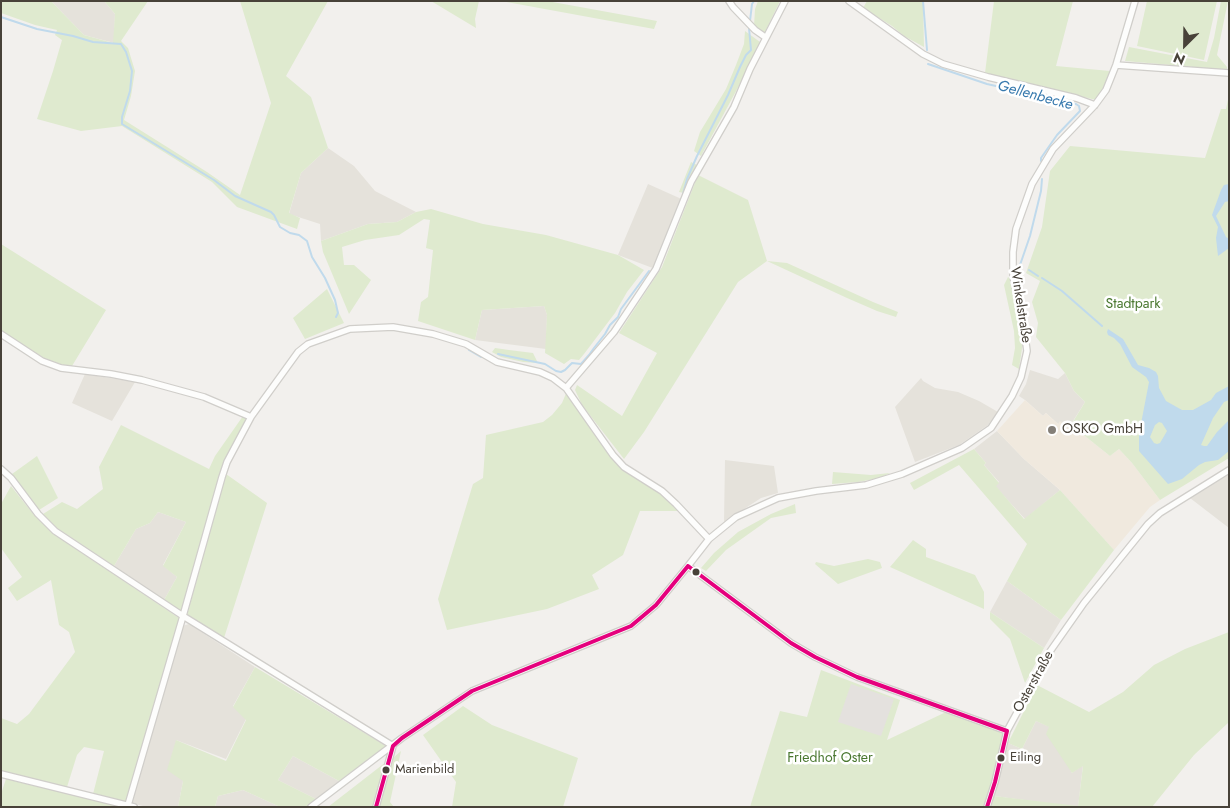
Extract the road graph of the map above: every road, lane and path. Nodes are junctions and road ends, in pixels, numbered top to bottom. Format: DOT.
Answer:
graph roads {
  1 [pos="729,1"];
  2 [pos="785,1"];
  3 [pos="849,1"];
  4 [pos="1135,1"];
  5 [pos="765,37"];
  6 [pos="1116,65"];
  7 [pos="1229,73"];
  8 [pos="1095,105"];
  9 [pos="1,334"];
  10 [pos="566,388"];
  11 [pos="251,416"];
  12 [pos="1,469"];
  13 [pos="1229,470"];
  14 [pos="1222,475"];
  15 [pos="1229,480"];
  16 [pos="709,539"];
  17 [pos="688,566"];
  18 [pos="183,616"];
  19 [pos="1007,731"];
  20 [pos="393,746"];
  21 [pos="1,774"];
  22 [pos="131,806"];
  23 [pos="311,807"];
  24 [pos="376,807"];
  25 [pos="987,807"];
  1 -- 5 [label="street"];
  2 -- 5 [label="street"];
  3 -- 8 [label="street"];
  4 -- 6 [label="street, Winkelstraße"];
  5 -- 10 [label="street"];
  6 -- 7 [label="street"];
  6 -- 8 [label="street, Winkelstraße"];
  8 -- 16 [label="street, Winkelstraße"];
  9 -- 11 [label="street"];
  10 -- 11 [label="street"];
  10 -- 16 [label="street"];
  11 -- 18 [label="street"];
  12 -- 18 [label="street"];
  13 -- 14 [label="street, Osterstraße"];
  14 -- 15 [label="street"];
  14 -- 19 [label="street, Osterstraße"];
  16 -- 17 [label="street, Winkelstraße"];
  17 -- 19 [label="street"];
  17 -- 20 [label="street"];
  18 -- 20 [label="street"];
  18 -- 22 [label="street"];
  19 -- 25 [label="street, Osterstraße"];
  20 -- 23 [label="street"];
  20 -- 24 [label="street"];
  21 -- 22 [label="street"];
}
